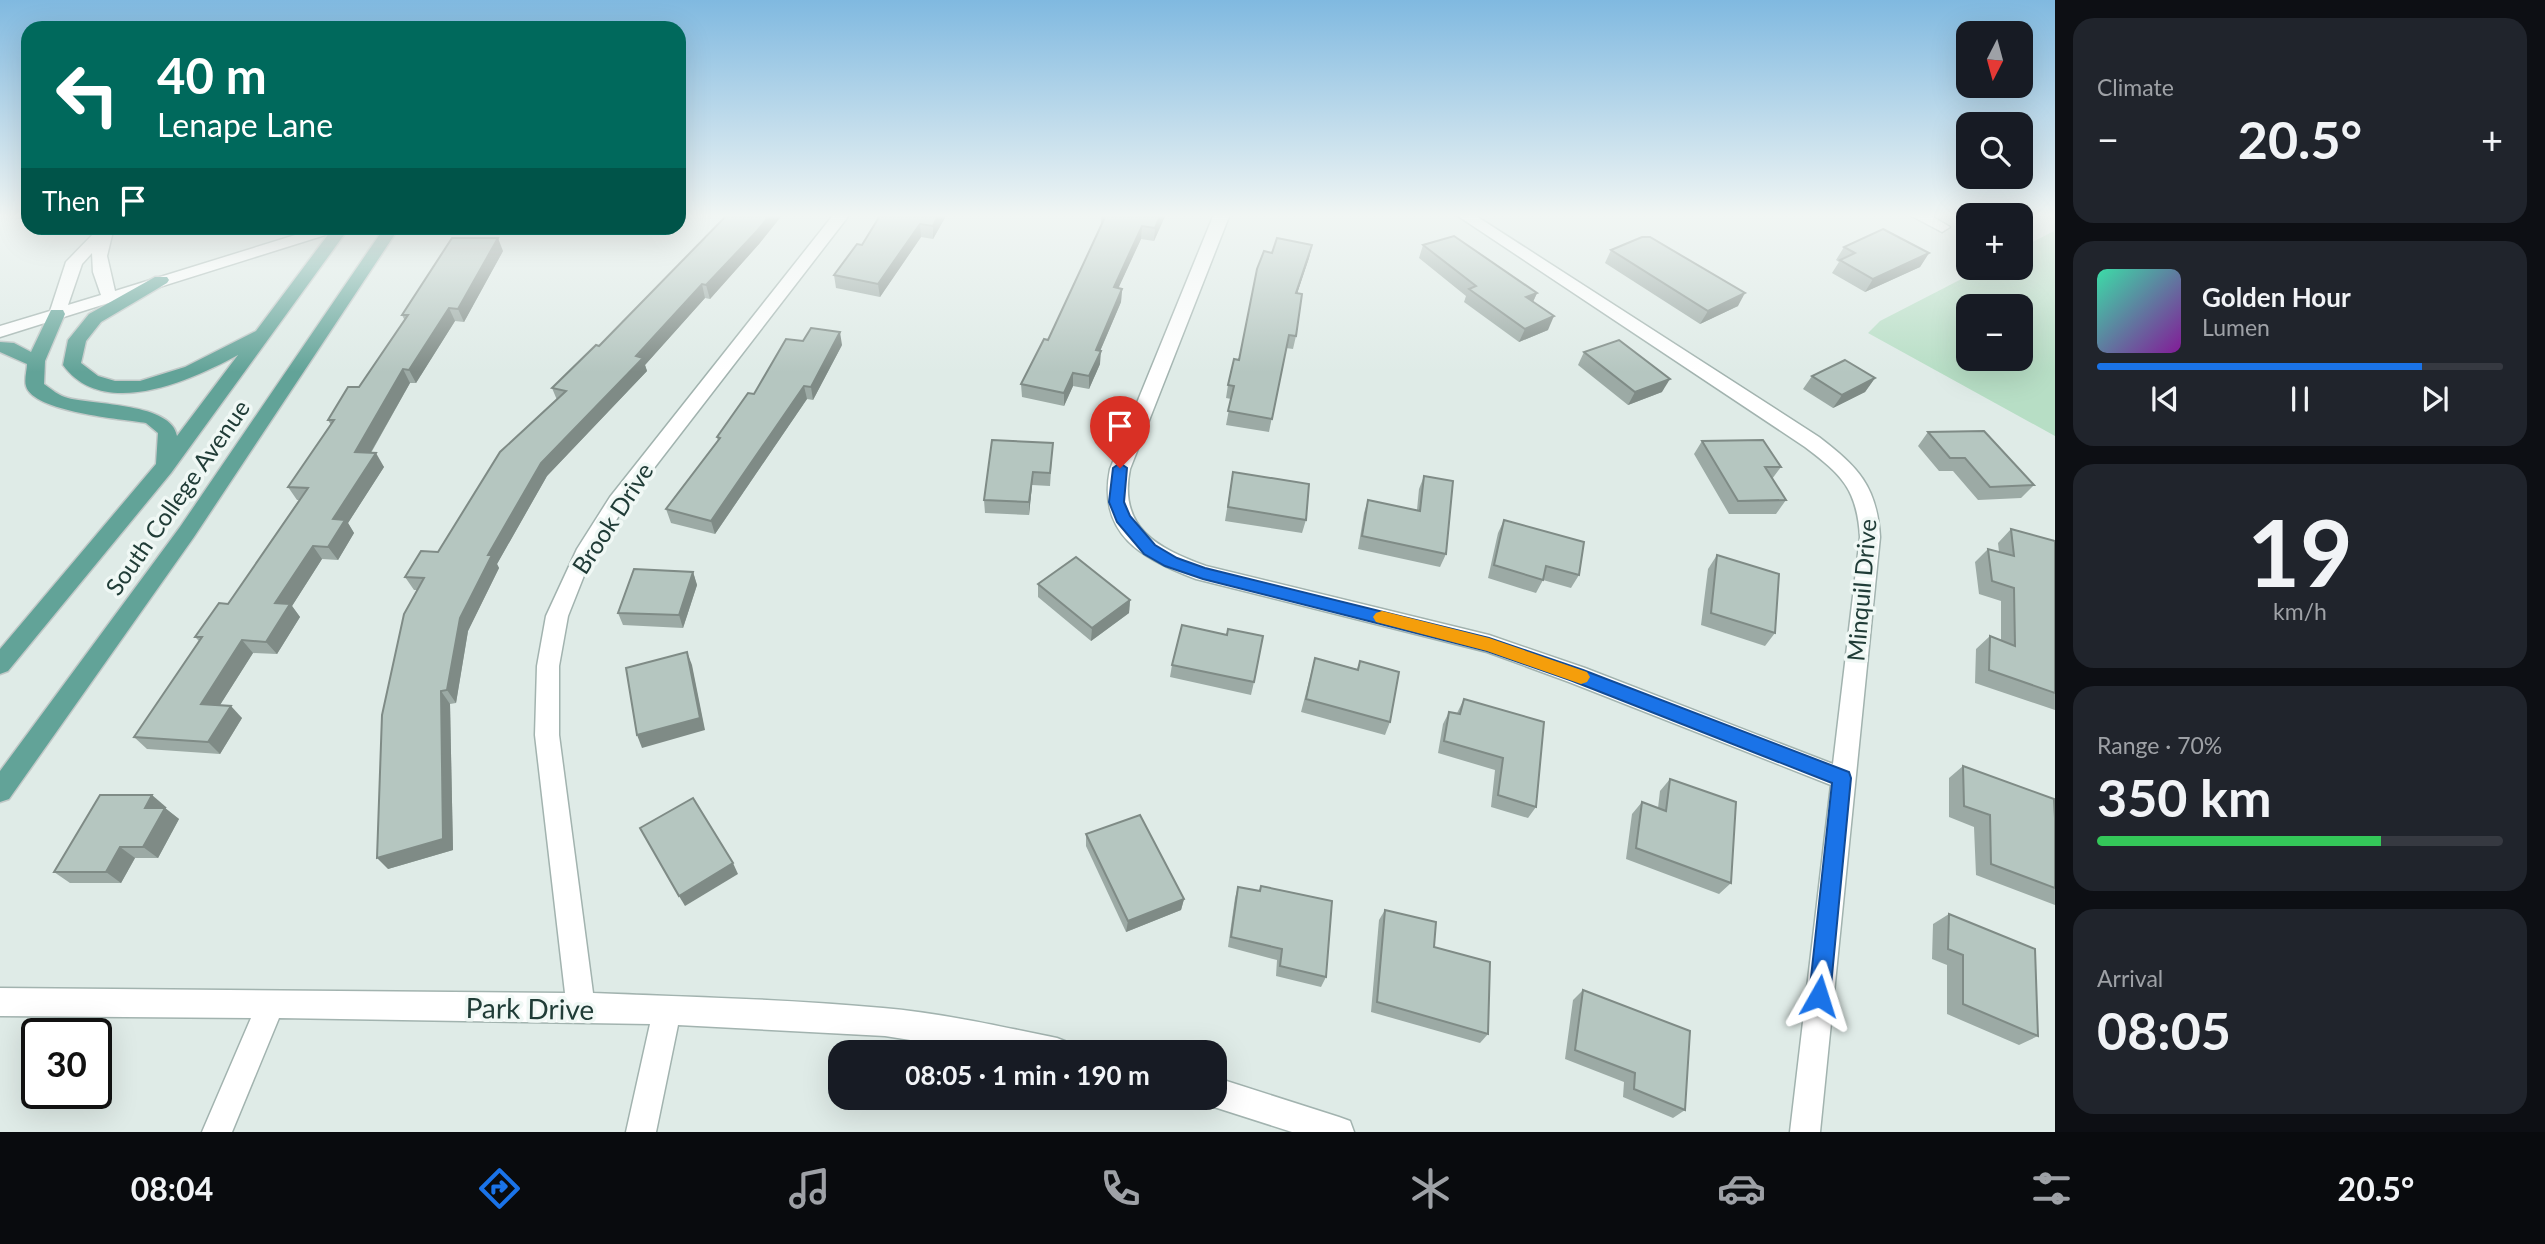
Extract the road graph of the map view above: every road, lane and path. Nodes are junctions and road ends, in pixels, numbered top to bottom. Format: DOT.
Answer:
graph roads {
  1 [pos="72,267"];
  2 [pos="100,267"];
  3 [pos="205,267"];
  4 [pos="313,267"];
  5 [pos="365,267"];
  6 [pos="801,267"];
  7 [pos="1201,267"];
  8 [pos="1544,267"];
  9 [pos="161,280"];
  10 [pos="110,297"];
  11 [pos="57,314"];
  12 [pos="268,330"];
  13 [pos="0,332"];
  14 [pos="0,348"];
  15 [pos="36,361"];
  16 [pos="164,468"];
  17 [pos="5,653"];
  18 [pos="1842,778"];
  19 [pos="0,791"];
  20 [pos="0,1002"];
  21 [pos="270,1006"];
  22 [pos="581,1007"];
  23 [pos="667,1011"];
  24 [pos="998,1040"];
  25 [pos="1227,1096"];
  26 [pos="217,1132"];
  27 [pos="641,1132"];
  28 [pos="1339,1132"];
  29 [pos="1805,1132"];
  1 -- 11 [label="street"];
  2 -- 10 [label="street"];
  3 -- 9 [label="street"];
  4 -- 12 [label="main road, South College Avenue"];
  5 -- 19 [label="main road, South College Avenue"];
  6 -- 22 [label="street, Brook Drive"];
  7 -- 18 [label="street"];
  8 -- 18 [label="street, Minquil Drive"];
  9 -- 10 [label="street"];
  9 -- 12 [label="main road"];
  10 -- 11 [label="street"];
  11 -- 13 [label="street"];
  11 -- 15 [label="main road"];
  12 -- 16 [label="main road, South College Avenue"];
  14 -- 15 [label="main road"];
  15 -- 16 [label="main road"];
  16 -- 17 [label="main road, South College Avenue"];
  18 -- 29 [label="street, Minquil Drive"];
  20 -- 21 [label="street, Park Drive"];
  21 -- 22 [label="street, Park Drive"];
  21 -- 26 [label="street"];
  22 -- 23 [label="street, Park Drive"];
  23 -- 24 [label="street, Park Drive"];
  23 -- 27 [label="street"];
  25 -- 28 [label="street"];
}
